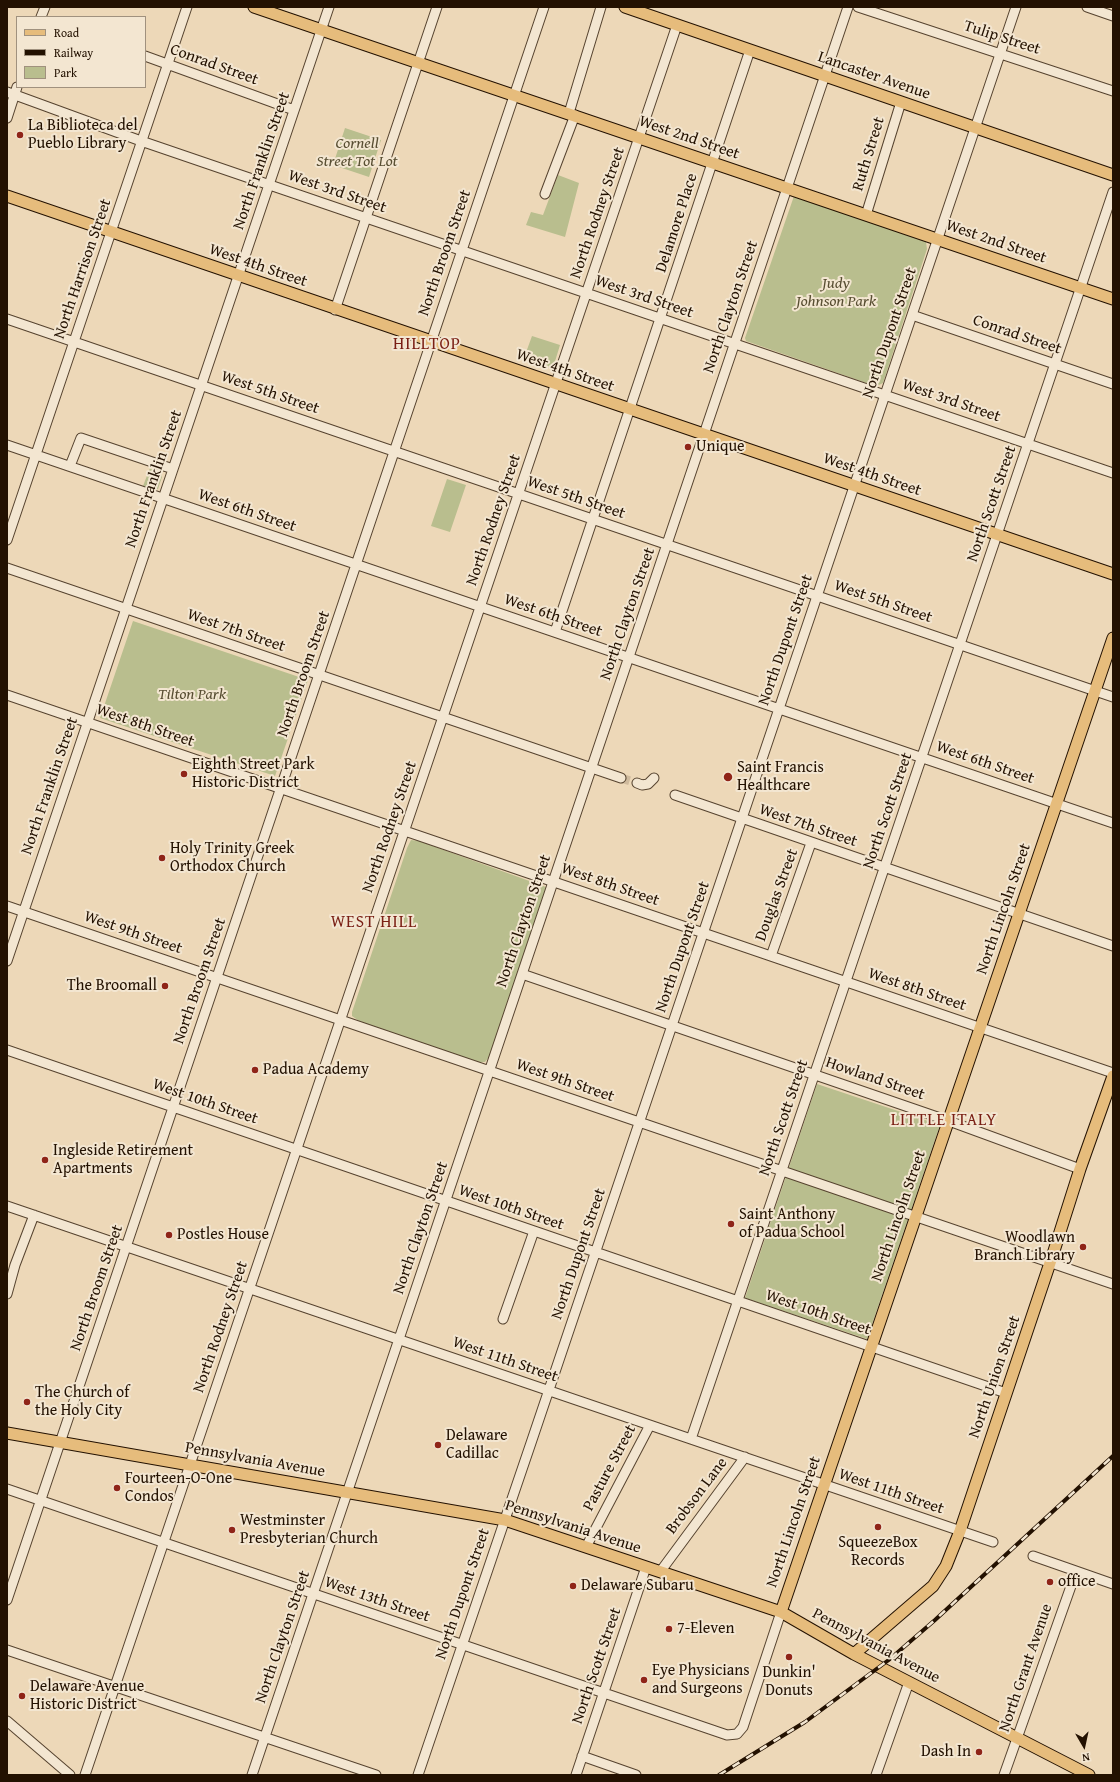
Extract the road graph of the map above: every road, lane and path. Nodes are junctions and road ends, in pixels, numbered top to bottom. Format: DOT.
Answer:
graph roads {
  1 [pos="186,7"];
  2 [pos="254,7"];
  3 [pos="329,7"];
  4 [pos="437,7"];
  5 [pos="544,7"];
  6 [pos="601,7"];
  7 [pos="625,7"];
  8 [pos="848,7"];
  9 [pos="858,7"];
  10 [pos="1016,7"];
  11 [pos="1087,7"];
  12 [pos="1113,16"];
  13 [pos="677,25"];
  14 [pos="322,29"];
  15 [pos="750,50"];
  16 [pos="1000,53"];
  17 [pos="146,56"];
  18 [pos="418,62"];
  19 [pos="167,64"];
  20 [pos="825,76"];
  21 [pos="13,91"];
  22 [pos="1113,91"];
  23 [pos="514,95"];
  24 [pos="901,102"];
  25 [pos="294,110"];
  26 [pos="572,114"];
  27 [pos="7,118"];
  28 [pos="975,127"];
  29 [pos="639,138"];
  30 [pos="141,141"];
  31 [pos="712,162"];
  32 [pos="1113,174"];
  33 [pos="269,185"];
  34 [pos="787,188"];
  35 [pos="1113,192"];
  36 [pos="545,194"];
  37 [pos="7,196"];
  38 [pos="866,215"];
  39 [pos="366,218"];
  40 [pos="111,232"];
  41 [pos="937,239"];
  42 [pos="462,250"];
  43 [pos="238,277"];
  44 [pos="1080,288"];
  45 [pos="587,293"];
  46 [pos="1113,300"];
  47 [pos="335,310"];
  48 [pos="912,315"];
  49 [pos="660,318"];
  50 [pos="7,319"];
  51 [pos="74,342"];
  52 [pos="431,342"];
  53 [pos="735,344"];
  54 [pos="1055,364"];
  55 [pos="1113,384"];
  56 [pos="201,385"];
  57 [pos="556,385"];
  58 [pos="885,395"];
  59 [pos="630,410"];
  60 [pos="704,435"];
  61 [pos="1028,444"];
  62 [pos="7,445"];
  63 [pos="394,451"];
  64 [pos="36,455"];
  65 [pos="70,466"];
  66 [pos="173,468"];
  67 [pos="1113,473"];
  68 [pos="854,486"];
  69 [pos="519,494"];
  70 [pos="163,498"];
  71 [pos="593,519"];
  72 [pos="997,535"];
  73 [pos="7,540"];
  74 [pos="667,544"];
  75 [pos="356,564"];
  76 [pos="7,568"];
  77 [pos="1113,574"];
  78 [pos="817,596"];
  79 [pos="481,607"];
  80 [pos="126,609"];
  81 [pos="555,632"];
  82 [pos="1113,638"];
  83 [pos="960,645"];
  84 [pos="629,657"];
  85 [pos="319,675"];
  86 [pos="1095,691"];
  87 [pos="7,695"];
  88 [pos="1113,697"];
  89 [pos="779,708"];
  90 [pos="443,717"];
  91 [pos="88,722"];
  92 [pos="922,757"];
  93 [pos="592,768"];
  94 [pos="621,778"];
  95 [pos="654,778"];
  96 [pos="637,783"];
  97 [pos="281,788"];
  98 [pos="675,795"];
  99 [pos="1056,803"];
  100 [pos="741,819"];
  101 [pos="1113,823"];
  102 [pos="405,831"];
  103 [pos="811,843"];
  104 [pos="884,868"];
  105 [pos="553,882"];
  106 [pos="7,906"];
  107 [pos="24,912"];
  108 [pos="1019,914"];
  109 [pos="703,933"];
  110 [pos="1113,946"];
  111 [pos="771,956"];
  112 [pos="7,961"];
  113 [pos="522,974"];
  114 [pos="217,978"];
  115 [pos="846,982"];
  116 [pos="341,1020"];
  117 [pos="672,1025"];
  118 [pos="980,1028"];
  119 [pos="7,1050"];
  120 [pos="490,1071"];
  121 [pos="814,1074"];
  122 [pos="1113,1074"];
  123 [pos="174,1108"];
  124 [pos="949,1121"];
  125 [pos="639,1122"];
  126 [pos="297,1150"];
  127 [pos="1080,1169"];
  128 [pos="782,1171"];
  129 [pos="446,1201"];
  130 [pos="7,1206"];
  131 [pos="34,1215"];
  132 [pos="916,1216"];
  133 [pos="534,1231"];
  134 [pos="127,1247"];
  135 [pos="595,1252"];
  136 [pos="1050,1263"];
  137 [pos="1113,1284"];
  138 [pos="250,1289"];
  139 [pos="7,1294"];
  140 [pos="737,1301"];
  141 [pos="503,1319"];
  142 [pos="399,1340"];
  143 [pos="871,1347"];
  144 [pos="548,1391"];
  145 [pos="1006,1393"];
  146 [pos="650,1425"];
  147 [pos="7,1433"];
  148 [pos="691,1439"];
  149 [pos="61,1442"];
  150 [pos="745,1457"];
  151 [pos="191,1465"];
  152 [pos="824,1484"];
  153 [pos="7,1489"];
  154 [pos="348,1492"];
  155 [pos="41,1501"];
  156 [pos="505,1520"];
  157 [pos="960,1531"];
  158 [pos="994,1542"];
  159 [pos="164,1543"];
  160 [pos="586,1547"];
  161 [pos="1033,1556"];
  162 [pos="646,1567"];
  163 [pos="660,1572"];
  164 [pos="1076,1572"];
  165 [pos="1113,1584"];
  166 [pos="313,1594"];
  167 [pos="7,1600"];
  168 [pos="781,1612"];
  169 [pos="462,1645"];
  170 [pos="7,1650"];
  171 [pos="854,1654"];
  172 [pos="909,1682"];
  173 [pos="116,1687"];
  174 [pos="604,1693"];
  175 [pos="7,1721"];
  176 [pos="737,1734"];
  177 [pos="265,1737"];
  178 [pos="1018,1737"];
  179 [pos="582,1756"];
  180 [pos="70,1775"];
  181 [pos="85,1775"];
  182 [pos="252,1775"];
  183 [pos="376,1775"];
  184 [pos="418,1775"];
  185 [pos="576,1775"];
  186 [pos="636,1775"];
  187 [pos="876,1775"];
  188 [pos="1004,1775"];
  189 [pos="1089,1775"];
  1 -- 19 [label="street, North Harrison Street"];
  2 -- 14 [label="main road, West 2nd Street"];
  3 -- 14 [label="street, North Franklin Street"];
  4 -- 18 [label="street"];
  5 -- 23 [label="street, North Broom Street"];
  6 -- 26 [label="street"];
  7 -- 13 [label="main road, Lancaster Avenue"];
  8 -- 20 [label="street, North Clayton Street"];
  9 -- 16 [label="street, Tulip Street"];
  10 -- 16 [label="street, North Dupont Street"];
  11 -- 12 [label="street"];
  13 -- 15 [label="main road, Lancaster Avenue"];
  13 -- 29 [label="street, North Rodney Street"];
  14 -- 18 [label="main road, West 2nd Street"];
  14 -- 25 [label="street, North Franklin Street"];
  15 -- 20 [label="main road, Lancaster Avenue"];
  15 -- 31 [label="street, Delamore Place"];
  16 -- 22 [label="street, Tulip Street"];
  16 -- 28 [label="street, North Dupont Street"];
  17 -- 19 [label="street, Conrad Street"];
  18 -- 23 [label="main road, West 2nd Street"];
  18 -- 39 [label="street"];
  19 -- 25 [label="street, Conrad Street"];
  19 -- 30 [label="street, North Harrison Street"];
  20 -- 24 [label="main road, Lancaster Avenue"];
  20 -- 34 [label="street, North Clayton Street"];
  21 -- 27 [label="street"];
  21 -- 30 [label="street, West 3rd Street"];
  23 -- 26 [label="main road, West 2nd Street"];
  23 -- 42 [label="street, North Broom Street"];
  24 -- 28 [label="main road, Lancaster Avenue"];
  24 -- 38 [label="street, Ruth Street"];
  25 -- 33 [label="street, North Franklin Street"];
  26 -- 29 [label="main road, West 2nd Street"];
  26 -- 36 [label="street"];
  28 -- 32 [label="main road, Lancaster Avenue"];
  28 -- 41 [label="street, North Dupont Street"];
  29 -- 31 [label="main road, West 2nd Street"];
  29 -- 45 [label="street, North Rodney Street"];
  30 -- 33 [label="street, West 3rd Street"];
  30 -- 40 [label="street, North Harrison Street"];
  31 -- 34 [label="main road, West 2nd Street"];
  31 -- 49 [label="street, Delamore Place"];
  33 -- 39 [label="street, West 3rd Street"];
  33 -- 43 [label="street, North Franklin Street"];
  34 -- 38 [label="main road, West 2nd Street"];
  34 -- 53 [label="street, North Clayton Street"];
  35 -- 44 [label="street, North Scott Street"];
  37 -- 40 [label="main road, West 4th Street"];
  38 -- 41 [label="main road, West 2nd Street"];
  39 -- 42 [label="street, West 3rd Street"];
  39 -- 47 [label="street"];
  40 -- 43 [label="main road, West 4th Street"];
  40 -- 51 [label="street, North Harrison Street"];
  41 -- 44 [label="main road, West 2nd Street"];
  41 -- 48 [label="street, North Dupont Street"];
  42 -- 45 [label="street, West 3rd Street"];
  42 -- 52 [label="street, North Broom Street"];
  43 -- 47 [label="main road, West 4th Street"];
  43 -- 56 [label="street, North Franklin Street"];
  44 -- 46 [label="main road, West 2nd Street"];
  44 -- 54 [label="street, North Scott Street"];
  45 -- 49 [label="street, West 3rd Street"];
  45 -- 57 [label="street, North Rodney Street"];
  47 -- 52 [label="main road, West 4th Street"];
  48 -- 54 [label="street, Conrad Street"];
  48 -- 58 [label="street, North Dupont Street"];
  49 -- 53 [label="street, West 3rd Street"];
  49 -- 59 [label="street, Delamore Place"];
  50 -- 51 [label="street, West 5th Street"];
  51 -- 56 [label="street, West 5th Street"];
  51 -- 64 [label="street, North Harrison Street"];
  52 -- 57 [label="main road, West 4th Street"];
  52 -- 63 [label="street, North Broom Street"];
  53 -- 58 [label="street, West 3rd Street"];
  53 -- 60 [label="street, North Clayton Street"];
  54 -- 55 [label="street, Conrad Street"];
  54 -- 61 [label="street, North Scott Street"];
  56 -- 63 [label="street, West 5th Street"];
  56 -- 66 [label="street, North Franklin Street"];
  57 -- 59 [label="main road, West 4th Street"];
  57 -- 69 [label="street, North Rodney Street"];
  58 -- 61 [label="street, West 3rd Street"];
  58 -- 68 [label="street, North Dupont Street"];
  59 -- 60 [label="main road, West 4th Street"];
  59 -- 71 [label="street, Delamore Place"];
  60 -- 68 [label="main road, West 4th Street"];
  60 -- 74 [label="street, North Clayton Street"];
  61 -- 67 [label="street, West 3rd Street"];
  61 -- 72 [label="street, North Scott Street"];
  62 -- 64 [label="street, West 6th Street"];
  63 -- 69 [label="street, West 5th Street"];
  63 -- 75 [label="street, North Broom Street"];
  64 -- 65 [label="street, West 6th Street"];
  64 -- 73 [label="street, North Harrison Street"];
  65 -- 66 [label="street"];
  65 -- 70 [label="street, West 6th Street"];
  66 -- 70 [label="street, North Franklin Street"];
  68 -- 72 [label="main road, West 4th Street"];
  68 -- 78 [label="street, North Dupont Street"];
  69 -- 71 [label="street, West 5th Street"];
  69 -- 79 [label="street, North Rodney Street"];
  70 -- 75 [label="street, West 6th Street"];
  70 -- 80 [label="street, North Franklin Street"];
  71 -- 74 [label="street, West 5th Street"];
  71 -- 81 [label="street, Delamore Place"];
  72 -- 77 [label="main road, West 4th Street"];
  72 -- 83 [label="street, North Scott Street"];
  74 -- 78 [label="street, West 5th Street"];
  74 -- 84 [label="street, North Clayton Street"];
  75 -- 79 [label="street, West 6th Street"];
  75 -- 85 [label="street, North Broom Street"];
  76 -- 80 [label="street, West 7th Street"];
  78 -- 83 [label="street, West 5th Street"];
  78 -- 89 [label="street, North Dupont Street"];
  79 -- 81 [label="street, West 6th Street"];
  79 -- 90 [label="street, North Rodney Street"];
  80 -- 85 [label="street, West 7th Street"];
  80 -- 91 [label="street, North Franklin Street"];
  81 -- 84 [label="street, West 6th Street"];
  82 -- 86 [label="main road, North Lincoln Street"];
  83 -- 86 [label="street, West 5th Street"];
  83 -- 92 [label="street, North Scott Street"];
  84 -- 89 [label="street, West 6th Street"];
  84 -- 93 [label="street, North Clayton Street"];
  85 -- 90 [label="street, West 7th Street"];
  85 -- 97 [label="street, North Broom Street"];
  86 -- 88 [label="street, West 5th Street"];
  86 -- 99 [label="main road, North Lincoln Street"];
  87 -- 91 [label="street, West 8th Street"];
  89 -- 92 [label="street, West 6th Street"];
  89 -- 100 [label="street, North Dupont Street"];
  90 -- 93 [label="street, West 7th Street"];
  90 -- 102 [label="street, North Rodney Street"];
  91 -- 97 [label="street, West 8th Street"];
  91 -- 107 [label="street, North Franklin Street"];
  92 -- 99 [label="street, West 6th Street"];
  92 -- 104 [label="street, North Scott Street"];
  93 -- 94 [label="street, West 7th Street"];
  93 -- 105 [label="street, North Clayton Street"];
  95 -- 96 [label="street"];
  97 -- 102 [label="street, West 8th Street"];
  97 -- 114 [label="street, North Broom Street"];
  98 -- 100 [label="street, West 7th Street"];
  99 -- 101 [label="street, West 6th Street"];
  99 -- 108 [label="main road, North Lincoln Street"];
  100 -- 103 [label="street, West 7th Street"];
  100 -- 109 [label="street, North Dupont Street"];
  102 -- 105 [label="street, West 8th Street"];
  102 -- 116 [label="street, North Rodney Street"];
  103 -- 104 [label="street, West 7th Street"];
  103 -- 111 [label="street, Douglas Street"];
  104 -- 108 [label="street, West 7th Street"];
  104 -- 115 [label="street, North Scott Street"];
  105 -- 109 [label="street, West 8th Street"];
  105 -- 113 [label="street, North Clayton Street"];
  106 -- 107 [label="street, West 9th Street"];
  107 -- 112 [label="street, North Franklin Street"];
  107 -- 114 [label="street, West 9th Street"];
  108 -- 110 [label="street, West 7th Street"];
  108 -- 118 [label="main road, North Lincoln Street"];
  109 -- 111 [label="street, West 8th Street"];
  109 -- 117 [label="street, North Dupont Street"];
  111 -- 115 [label="street, West 8th Street"];
  113 -- 117 [label="street, Howland Street"];
  113 -- 120 [label="street, North Clayton Street"];
  114 -- 116 [label="street, West 9th Street"];
  114 -- 123 [label="street, North Broom Street"];
  115 -- 118 [label="street, West 8th Street"];
  115 -- 121 [label="street, North Scott Street"];
  116 -- 120 [label="street, West 9th Street"];
  116 -- 126 [label="street, North Rodney Street"];
  117 -- 121 [label="street, Howland Street"];
  117 -- 125 [label="street, North Dupont Street"];
  118 -- 122 [label="street, West 8th Street"];
  118 -- 124 [label="main road, North Lincoln Street"];
  119 -- 123 [label="street, West 10th Street"];
  120 -- 125 [label="street, West 9th Street"];
  120 -- 129 [label="street, North Clayton Street"];
  121 -- 124 [label="street, Howland Street"];
  121 -- 128 [label="street, North Scott Street"];
  122 -- 127 [label="main road, North Union Street"];
  123 -- 126 [label="street, West 10th Street"];
  123 -- 134 [label="street, North Broom Street"];
  124 -- 127 [label="street, Howland Street"];
  124 -- 132 [label="main road, North Lincoln Street"];
  125 -- 128 [label="street, West 9th Street"];
  125 -- 135 [label="street, North Dupont Street"];
  126 -- 129 [label="street, West 10th Street"];
  126 -- 138 [label="street, North Rodney Street"];
  127 -- 136 [label="main road, North Union Street"];
  128 -- 132 [label="street, West 9th Street"];
  128 -- 140 [label="street, North Scott Street"];
  129 -- 133 [label="street, West 10th Street"];
  129 -- 142 [label="street, North Clayton Street"];
  130 -- 131 [label="street, West 11th Street"];
  131 -- 134 [label="street, West 11th Street"];
  131 -- 139 [label="street"];
  132 -- 136 [label="street, West 9th Street"];
  132 -- 143 [label="main road, North Lincoln Street"];
  133 -- 135 [label="street, West 10th Street"];
  133 -- 141 [label="street"];
  134 -- 138 [label="street, West 11th Street"];
  134 -- 149 [label="street, North Broom Street"];
  135 -- 140 [label="street, West 10th Street"];
  135 -- 144 [label="street, North Dupont Street"];
  136 -- 137 [label="street, West 9th Street"];
  136 -- 145 [label="main road, North Union Street"];
  138 -- 142 [label="street, West 11th Street"];
  138 -- 151 [label="street, North Rodney Street"];
  140 -- 143 [label="street, West 10th Street"];
  140 -- 148 [label="street, North Scott Street"];
  142 -- 144 [label="street, West 11th Street"];
  142 -- 154 [label="street, North Clayton Street"];
  143 -- 145 [label="street, West 10th Street"];
  143 -- 152 [label="main road, North Lincoln Street"];
  144 -- 146 [label="street, West 11th Street"];
  144 -- 156 [label="street, North Dupont Street"];
  145 -- 157 [label="main road, North Union Street"];
  146 -- 148 [label="street, West 11th Street"];
  146 -- 160 [label="street, Pasture Street"];
  147 -- 149 [label="main road, Pennsylvania Avenue"];
  148 -- 150 [label="street, West 11th Street"];
  149 -- 151 [label="main road, Pennsylvania Avenue"];
  149 -- 155 [label="street, North Broom Street"];
  150 -- 152 [label="street, West 11th Street"];
  150 -- 163 [label="street, Brobson Lane"];
  151 -- 154 [label="main road, Pennsylvania Avenue"];
  151 -- 159 [label="street, North Rodney Street"];
  152 -- 157 [label="street, West 11th Street"];
  152 -- 168 [label="main road, North Lincoln Street"];
  153 -- 155 [label="street, West 13th Street"];
  154 -- 156 [label="main road, Pennsylvania Avenue"];
  154 -- 166 [label="street, North Clayton Street"];
  155 -- 159 [label="street, West 13th Street"];
  155 -- 167 [label="street, North Broom Street"];
  156 -- 160 [label="main road, Pennsylvania Avenue"];
  156 -- 169 [label="street, North Dupont Street"];
  157 -- 158 [label="street, West 11th Street"];
  157 -- 171 [label="main road, North Union Street"];
  159 -- 166 [label="street, West 13th Street"];
  159 -- 173 [label="street, North Rodney Street"];
  160 -- 162 [label="main road, Pennsylvania Avenue"];
  161 -- 164 [label="street"];
  162 -- 163 [label="main road, Pennsylvania Avenue"];
  162 -- 174 [label="street, North Scott Street"];
  163 -- 168 [label="main road, Pennsylvania Avenue"];
  164 -- 165 [label="street"];
  164 -- 178 [label="street, North Grant Avenue"];
  166 -- 169 [label="street, West 13th Street"];
  166 -- 177 [label="street, North Clayton Street"];
  168 -- 171 [label="main road, Pennsylvania Avenue"];
  168 -- 176 [label="street, North Lincoln Street"];
  169 -- 174 [label="street, West 13th Street"];
  169 -- 184 [label="street, North Dupont Street"];
  170 -- 173 [label="street"];
  171 -- 172 [label="main road, Pennsylvania Avenue"];
  172 -- 178 [label="main road, Pennsylvania Avenue"];
  172 -- 187 [label="street"];
  173 -- 177 [label="street"];
  173 -- 181 [label="street, North Rodney Street"];
  174 -- 176 [label="street, West 13th Street"];
  174 -- 179 [label="street, North Scott Street"];
  175 -- 180 [label="street"];
  177 -- 182 [label="street, North Clayton Street"];
  177 -- 183 [label="street"];
  178 -- 188 [label="street, North Grant Avenue"];
  178 -- 189 [label="main road, Pennsylvania Avenue"];
  179 -- 185 [label="street, North Scott Street"];
  179 -- 186 [label="street"];
}
